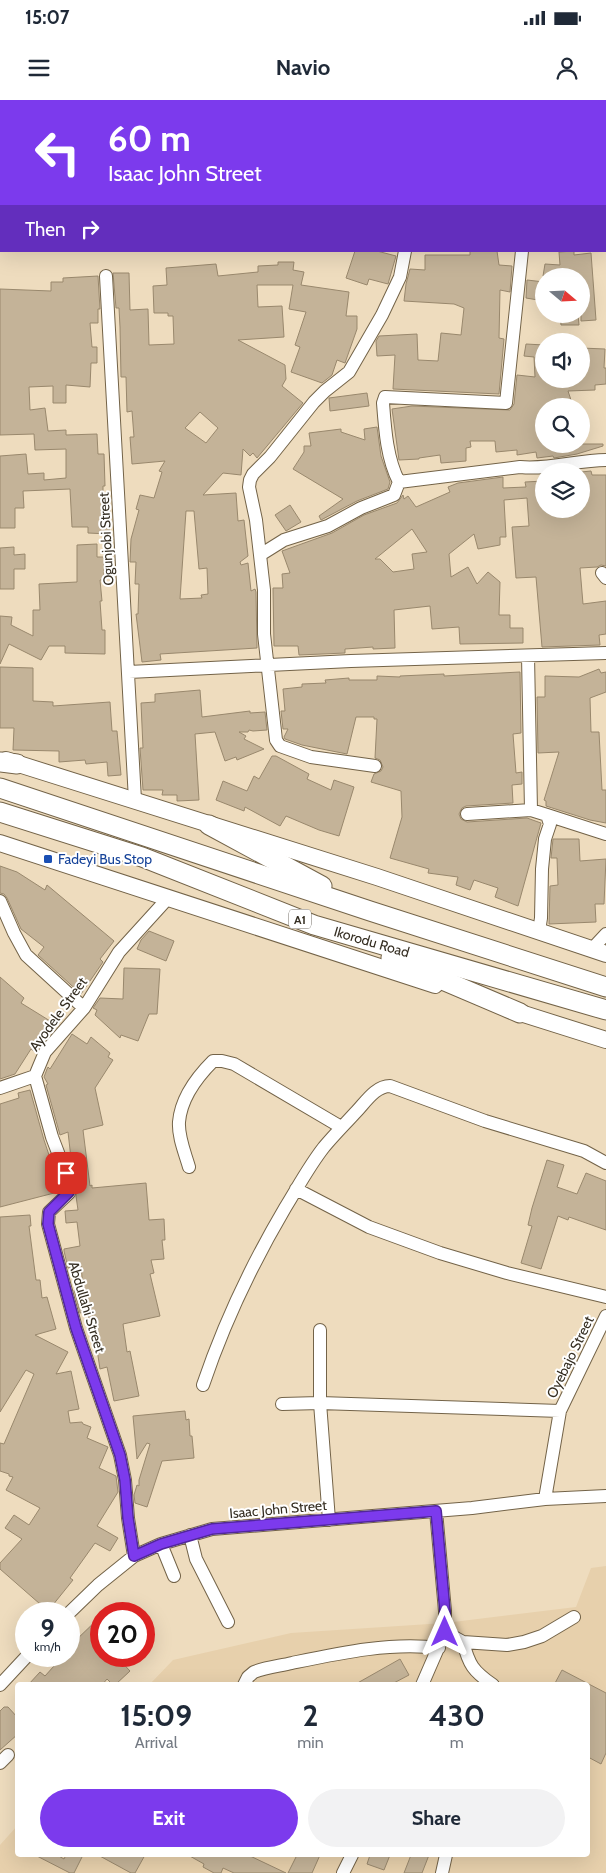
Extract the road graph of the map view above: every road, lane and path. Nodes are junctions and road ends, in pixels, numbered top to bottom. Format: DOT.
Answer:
graph roads {
  1 [pos="405,252"];
  2 [pos="522,252"];
  3 [pos="106,276"];
  4 [pos="606,460"];
  5 [pos="399,482"];
  6 [pos="260,555"];
  7 [pos="606,654"];
  8 [pos="528,656"];
  9 [pos="267,665"];
  10 [pos="129,672"];
  11 [pos="6,761"];
  12 [pos="375,766"];
  13 [pos="0,788"];
  14 [pos="135,800"];
  15 [pos="531,810"];
  16 [pos="0,812"];
  17 [pos="467,814"];
  18 [pos="547,815"];
  19 [pos="209,825"];
  20 [pos="606,834"];
  21 [pos="0,843"];
  22 [pos="169,897"];
  23 [pos="0,901"];
  24 [pos="370,911"];
  25 [pos="314,925"];
  26 [pos="539,931"];
  27 [pos="606,934"];
  28 [pos="599,951"];
  29 [pos="606,987"];
  30 [pos="84,1008"];
  31 [pos="606,1010"];
  32 [pos="520,1013"];
  33 [pos="606,1040"];
  34 [pos="35,1076"];
  35 [pos="0,1088"];
  36 [pos="341,1127"];
  37 [pos="606,1163"];
  38 [pos="189,1167"];
  39 [pos="296,1189"];
  40 [pos="606,1297"];
  41 [pos="606,1316"];
  42 [pos="320,1330"];
  43 [pos="203,1385"];
  44 [pos="320,1403"];
  45 [pos="282,1404"];
  46 [pos="560,1411"];
  47 [pos="606,1496"];
  48 [pos="545,1499"];
  49 [pos="436,1511"];
  50 [pos="329,1520"];
  51 [pos="190,1535"];
  52 [pos="161,1544"];
  53 [pos="134,1556"];
  54 [pos="174,1576"];
  55 [pos="80,1602"];
  56 [pos="574,1617"];
  57 [pos="228,1622"];
  58 [pos="445,1632"];
  59 [pos="463,1642"];
  60 [pos="439,1648"];
  61 [pos="17,1667"];
  62 [pos="246,1682"];
  63 [pos="423,1682"];
  64 [pos="489,1682"];
  65 [pos="0,1685"];
  66 [pos="351,1857"];
  67 [pos="446,1857"];
  68 [pos="343,1873"];
  69 [pos="442,1873"];
  1 -- 6 [label="street"];
  2 -- 5 [label="street"];
  3 -- 10 [label="street, Ogunjobi Street"];
  4 -- 5 [label="street"];
  5 -- 6 [label="street"];
  6 -- 9 [label="street"];
  7 -- 8 [label="street"];
  8 -- 9 [label="street"];
  8 -- 15 [label="street"];
  9 -- 10 [label="street"];
  9 -- 12 [label="street"];
  10 -- 14 [label="street, Ogunjobi Street"];
  11 -- 14 [label="main road"];
  13 -- 24 [label="highway, Ikorodu Road / A1"];
  14 -- 19 [label="main road"];
  15 -- 17 [label="street"];
  15 -- 18 [label="street"];
  16 -- 25 [label="highway, Ikorodu Road / A1"];
  18 -- 20 [label="street"];
  18 -- 26 [label="street"];
  19 -- 24 [label="highway"];
  19 -- 26 [label="main road"];
  21 -- 22 [label="main road, Ikorodu Road"];
  22 -- 30 [label="street, Ayodele Street"];
  22 -- 32 [label="main road, Ikorodu Road"];
  23 -- 30 [label="street"];
  24 -- 29 [label="highway, Ikorodu Road / A1"];
  25 -- 31 [label="highway, Ikorodu Road / A1"];
  25 -- 32 [label="highway"];
  26 -- 28 [label="main road"];
  27 -- 28 [label="street"];
  30 -- 34 [label="street, Ayodele Street"];
  32 -- 33 [label="main road, Ikorodu Road"];
  34 -- 35 [label="street"];
  34 -- 53 [label="street, Abdullahi Street"];
  36 -- 37 [label="street"];
  36 -- 38 [label="street"];
  36 -- 39 [label="street"];
  39 -- 40 [label="street"];
  39 -- 43 [label="street"];
  41 -- 46 [label="street, Oyebajo Street"];
  42 -- 44 [label="street"];
  44 -- 45 [label="street"];
  44 -- 46 [label="street"];
  44 -- 50 [label="street"];
  46 -- 48 [label="street, Oyebajo Street"];
  47 -- 48 [label="street, Isaac John Street"];
  48 -- 49 [label="street, Isaac John Street"];
  49 -- 50 [label="street, Isaac John Street"];
  49 -- 58 [label="street"];
  50 -- 51 [label="street, Isaac John Street"];
  51 -- 52 [label="street, Isaac John Street"];
  51 -- 57 [label="street"];
  52 -- 53 [label="street, Isaac John Street"];
  52 -- 54 [label="street"];
  53 -- 55 [label="street, Isaac John Street"];
  56 -- 59 [label="street"];
  58 -- 59 [label="street"];
  58 -- 60 [label="street"];
  59 -- 64 [label="street"];
  60 -- 62 [label="street"];
  60 -- 63 [label="street"];
  61 -- 65 [label="street"];
  66 -- 68 [label="street"];
  67 -- 69 [label="street"];
}
